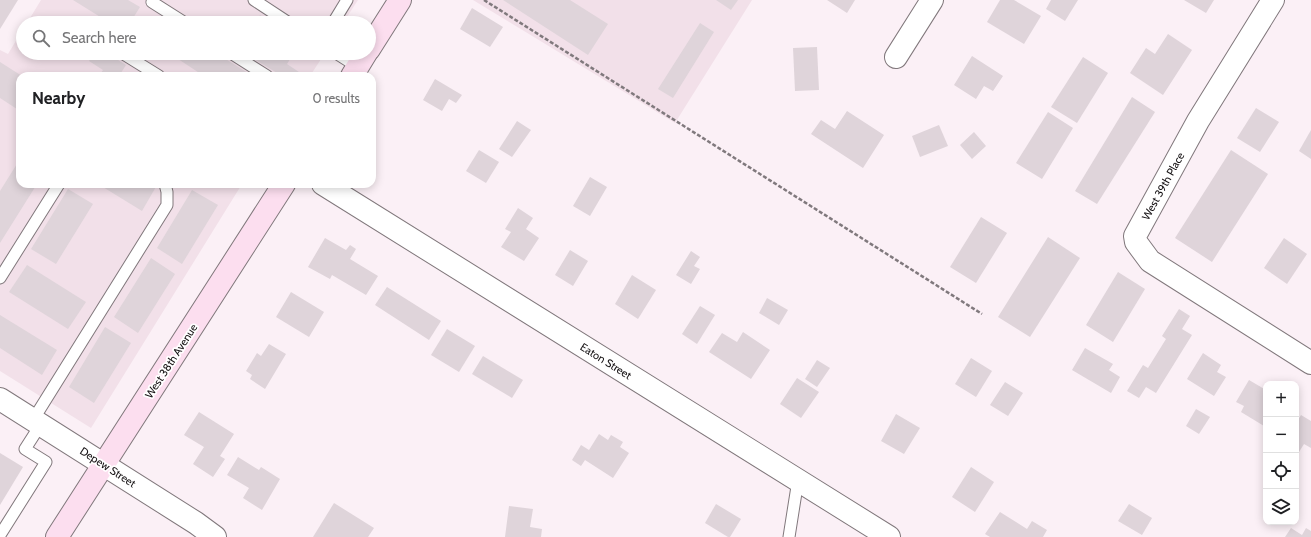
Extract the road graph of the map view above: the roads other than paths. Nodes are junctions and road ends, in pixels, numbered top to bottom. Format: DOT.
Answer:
graph roads {
  1 [pos="154,0"];
  2 [pos="254,0"];
  3 [pos="347,0"];
  4 [pos="400,0"];
  5 [pos="932,0"];
  6 [pos="1273,0"];
  7 [pos="173,16"];
  8 [pos="278,16"];
  9 [pos="337,16"];
  10 [pos="376,38"];
  11 [pos="896,57"];
  12 [pos="133,60"];
  13 [pos="242,60"];
  14 [pos="349,60"];
  15 [pos="359,65"];
  16 [pos="152,72"];
  17 [pos="261,72"];
  18 [pos="57,188"];
  19 [pos="166,188"];
  20 [pos="281,188"];
  21 [pos="329,188"];
  22 [pos="0,278"];
  23 [pos="1311,363"];
  24 [pos="0,399"];
  25 [pos="37,422"];
  26 [pos="104,464"];
  27 [pos="798,480"];
  28 [pos="0,535"];
  29 [pos="886,536"];
  30 [pos="57,537"];
  31 [pos="215,537"];
  32 [pos="789,537"];
  1 -- 7 [label="lane"];
  2 -- 8 [label="lane"];
  3 -- 9 [label="lane"];
  4 -- 10 [label="main road"];
  5 -- 11 [label="street"];
  6 -- 23 [label="street, West 39th Place"];
  12 -- 16 [label="lane"];
  13 -- 17 [label="lane"];
  14 -- 15 [label="lane"];
  18 -- 22 [label="lane"];
  19 -- 25 [label="lane"];
  20 -- 26 [label="main road, West 38th Avenue"];
  21 -- 27 [label="street, Eaton Street"];
  24 -- 25 [label="street, Depew Street"];
  25 -- 26 [label="street, Depew Street"];
  25 -- 28 [label="lane"];
  26 -- 30 [label="main road, West 38th Avenue"];
  26 -- 31 [label="street, Depew Street"];
  27 -- 29 [label="street, Eaton Street"];
  27 -- 32 [label="lane"];
}
